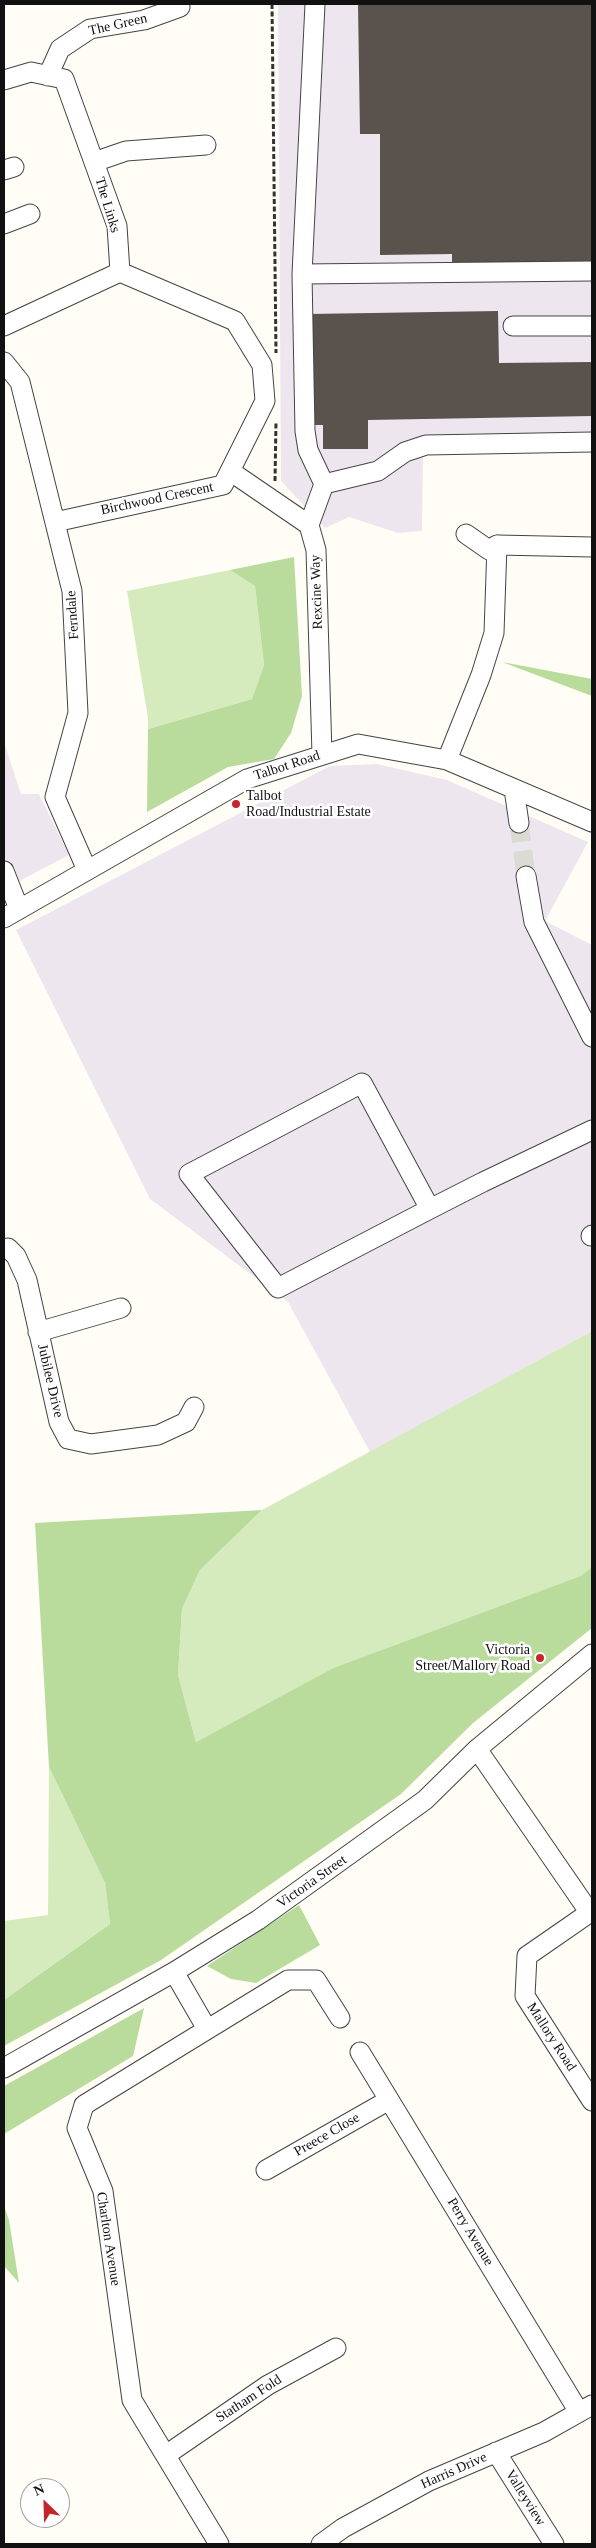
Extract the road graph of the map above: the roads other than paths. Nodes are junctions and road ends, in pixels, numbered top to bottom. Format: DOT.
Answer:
graph roads {
  1 [pos="315,4"];
  2 [pos="179,5"];
  3 [pos="48,76"];
  4 [pos="4,80"];
  5 [pos="206,145"];
  6 [pos="94,162"];
  7 [pos="30,214"];
  8 [pos="4,224"];
  9 [pos="592,271"];
  10 [pos="120,272"];
  11 [pos="302,274"];
  12 [pos="4,326"];
  13 [pos="514,326"];
  14 [pos="592,326"];
  15 [pos="4,362"];
  16 [pos="592,442"];
  17 [pos="230,471"];
  18 [pos="324,484"];
  19 [pos="55,522"];
  20 [pos="309,525"];
  21 [pos="466,534"];
  22 [pos="497,545"];
  23 [pos="592,547"];
  24 [pos="322,755"];
  25 [pos="447,760"];
  26 [pos="514,789"];
  27 [pos="519,822"];
  28 [pos="592,822"];
  29 [pos="4,870"];
  30 [pos="88,870"];
  31 [pos="526,876"];
  32 [pos="11,913"];
  33 [pos="592,1037"];
  34 [pos="592,1130"];
  35 [pos="430,1210"];
  36 [pos="4,1249"];
  37 [pos="121,1308"];
  38 [pos="38,1332"];
  39 [pos="194,1407"];
  40 [pos="592,1654"];
  41 [pos="477,1749"];
  42 [pos="591,1912"];
  43 [pos="174,1972"];
  44 [pos="340,2018"];
  45 [pos="208,2029"];
  46 [pos="360,2052"];
  47 [pos="4,2068"];
  48 [pos="389,2100"];
  49 [pos="592,2100"];
  50 [pos="266,2170"];
  51 [pos="336,2348"];
  52 [pos="586,2408"];
  53 [pos="496,2452"];
  54 [pos="166,2455"];
  55 [pos="219,2544"];
  56 [pos="321,2544"];
  57 [pos="554,2544"];
  1 -- 11 [label="street"];
  2 -- 3 [label="street, The Green"];
  3 -- 4 [label="street, The Links"];
  3 -- 6 [label="street, The Links"];
  5 -- 6 [label="street"];
  6 -- 10 [label="street, The Links"];
  7 -- 8 [label="street"];
  9 -- 11 [label="street"];
  10 -- 12 [label="street"];
  10 -- 17 [label="street, Birchwood Crescent"];
  11 -- 18 [label="street"];
  13 -- 14 [label="street"];
  15 -- 19 [label="street, Ferndale"];
  16 -- 18 [label="street"];
  17 -- 19 [label="street, Birchwood Crescent"];
  17 -- 20 [label="street"];
  18 -- 20 [label="street"];
  19 -- 30 [label="street, Ferndale"];
  20 -- 24 [label="street, Rexcine Way"];
  21 -- 22 [label="street"];
  22 -- 23 [label="street"];
  22 -- 25 [label="street"];
  24 -- 25 [label="street, Talbot Road"];
  24 -- 30 [label="street, Talbot Road"];
  25 -- 26 [label="street, Talbot Road"];
  26 -- 27 [label="street"];
  26 -- 28 [label="street, Talbot Road"];
  29 -- 32 [label="street"];
  30 -- 32 [label="street, Talbot Road"];
  31 -- 33 [label="street"];
  34 -- 35 [label="street"];
  35 -- 35 [label="street"];
  36 -- 38 [label="street, Jubilee Drive"];
  37 -- 38 [label="street, Jubilee Drive"];
  38 -- 39 [label="street, Jubilee Drive"];
  40 -- 41 [label="street, Victoria Street"];
  41 -- 42 [label="street"];
  41 -- 43 [label="street, Victoria Street"];
  42 -- 49 [label="street, Mallory Road"];
  43 -- 45 [label="street"];
  43 -- 47 [label="street, Victoria Street"];
  44 -- 45 [label="street, Charlton Avenue"];
  45 -- 54 [label="street, Charlton Avenue"];
  46 -- 48 [label="street, Perry Avenue"];
  48 -- 50 [label="street, Preece Close"];
  48 -- 52 [label="street, Perry Avenue"];
  51 -- 54 [label="street, Statham Fold"];
  52 -- 53 [label="street, Harris Drive"];
  53 -- 56 [label="street, Harris Drive"];
  53 -- 57 [label="street, Valleyview"];
  54 -- 55 [label="street, Charlton Avenue"];
}
